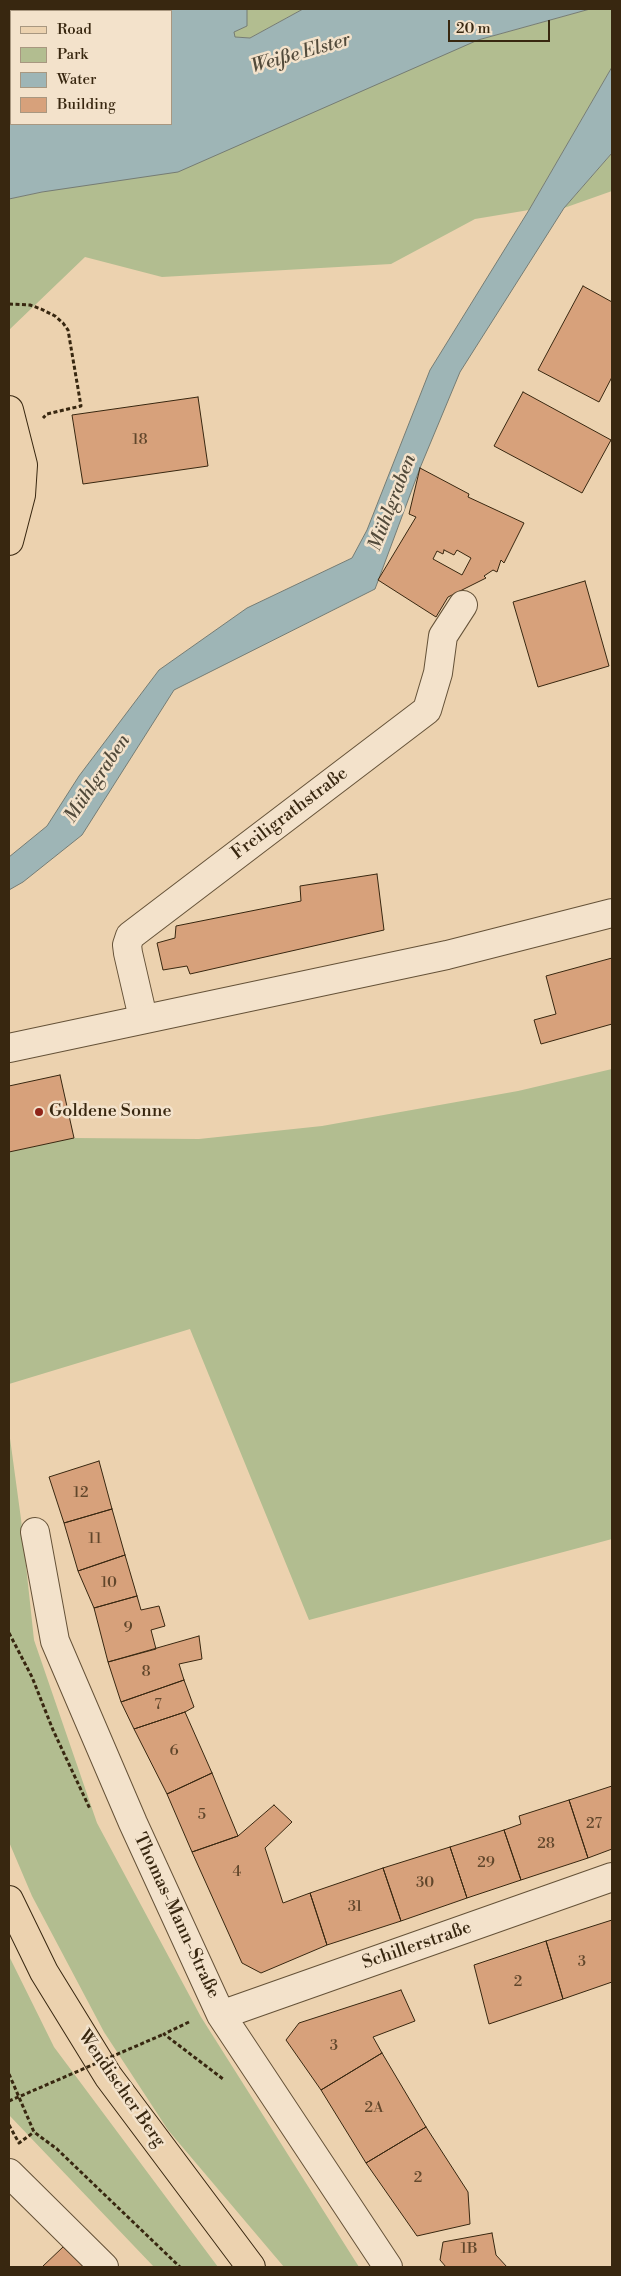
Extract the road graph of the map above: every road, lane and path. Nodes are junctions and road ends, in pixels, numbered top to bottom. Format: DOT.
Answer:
graph roads {
  1 [pos="9,304"];
  2 [pos="10,415"];
  3 [pos="41,421"];
  4 [pos="9,541"];
  5 [pos="463,605"];
  6 [pos="612,913"];
  7 [pos="143,1018"];
  8 [pos="9,1048"];
  9 [pos="35,1532"];
  10 [pos="9,1633"];
  11 [pos="53,1730"];
  12 [pos="612,1877"];
  13 [pos="9,1900"];
  14 [pos="221,2015"];
  15 [pos="195,2020"];
  16 [pos="164,2034"];
  17 [pos="9,2074"];
  18 [pos="225,2080"];
  19 [pos="9,2101"];
  20 [pos="9,2125"];
  21 [pos="34,2132"];
  22 [pos="9,2173"];
  23 [pos="104,2267"];
  24 [pos="180,2267"];
  25 [pos="251,2267"];
  26 [pos="388,2267"];
  1 -- 3 [label="path"];
  2 -- 4 [label="main road"];
  5 -- 7 [label="street, Freiligrathstraße"];
  6 -- 7 [label="street"];
  7 -- 8 [label="street"];
  9 -- 14 [label="street, Thomas-Mann-Straße"];
  10 -- 11 [label="path"];
  12 -- 14 [label="street, Schillerstraße"];
  13 -- 25 [label="main road, Wendischer Berg"];
  14 -- 26 [label="street, Thomas-Mann-Straße"];
  15 -- 16 [label="path"];
  16 -- 18 [label="path"];
  16 -- 19 [label="path, bridge"];
  17 -- 21 [label="path"];
  20 -- 21 [label="path"];
  21 -- 24 [label="path"];
  22 -- 23 [label="street"];
}
